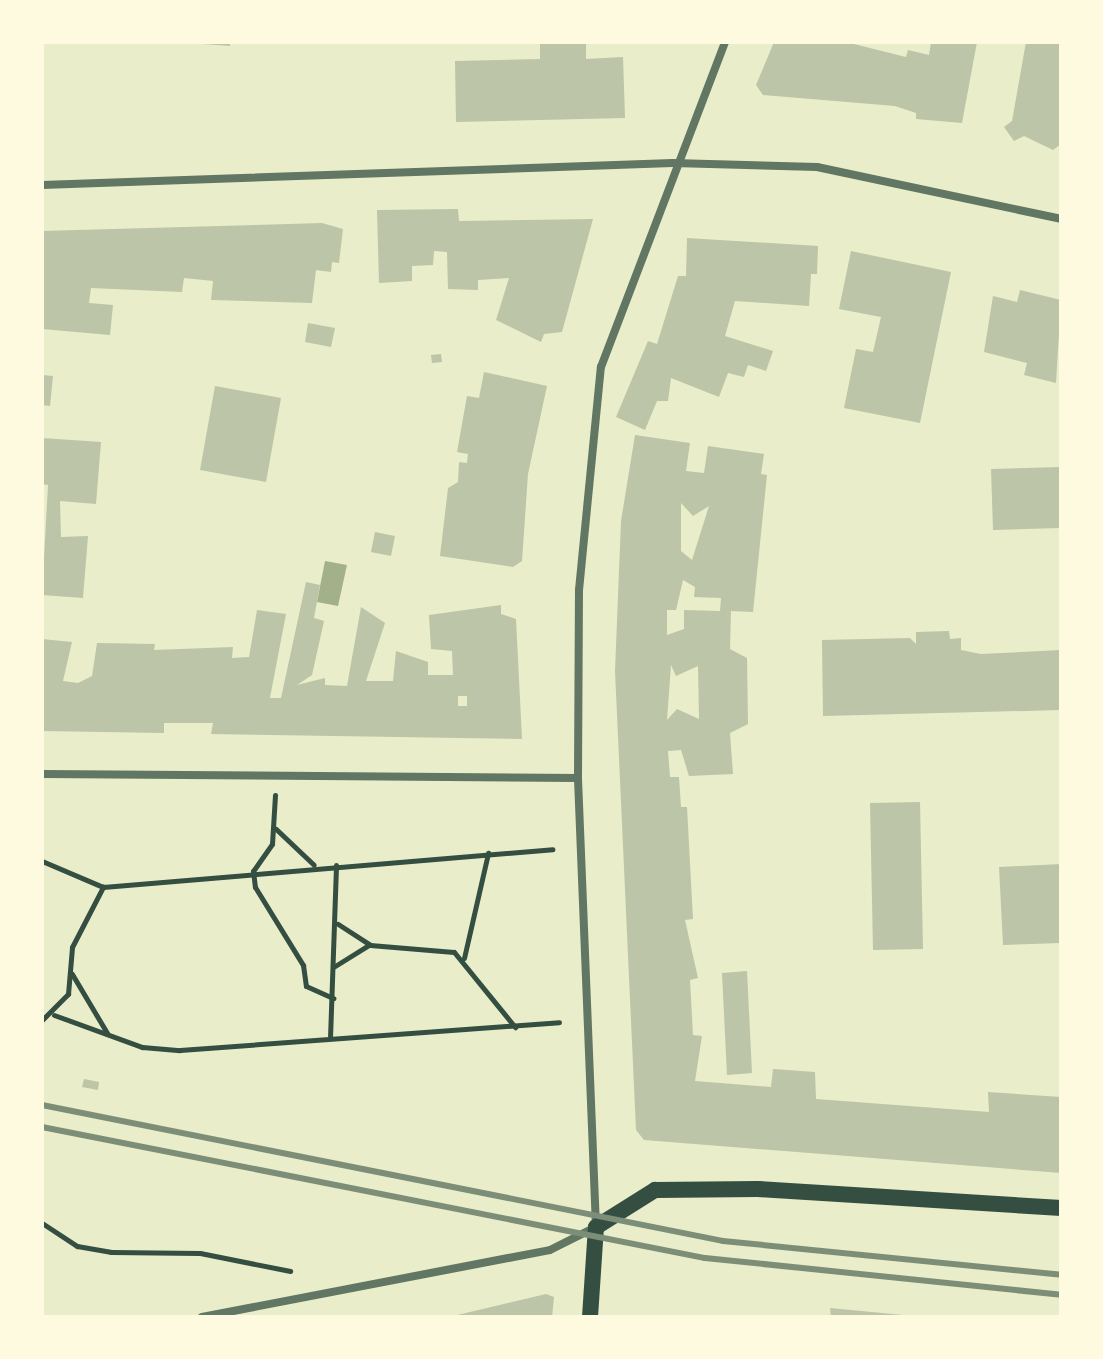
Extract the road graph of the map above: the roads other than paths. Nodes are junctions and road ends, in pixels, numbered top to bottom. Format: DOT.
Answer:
graph roads {
  1 [pos="725,42"];
  2 [pos="673,163"];
  3 [pos="42,185"];
  4 [pos="1061,219"];
  5 [pos="42,774"];
  6 [pos="578,778"];
  7 [pos="1061,1208"];
  8 [pos="596,1227"];
  9 [pos="202,1317"];
  10 [pos="590,1317"];
  1 -- 2 [label="street"];
  2 -- 3 [label="street"];
  2 -- 4 [label="street"];
  2 -- 6 [label="street"];
  5 -- 6 [label="street"];
  6 -- 8 [label="street"];
  7 -- 8 [label="main road"];
  8 -- 9 [label="street"];
  8 -- 10 [label="main road"];
}
